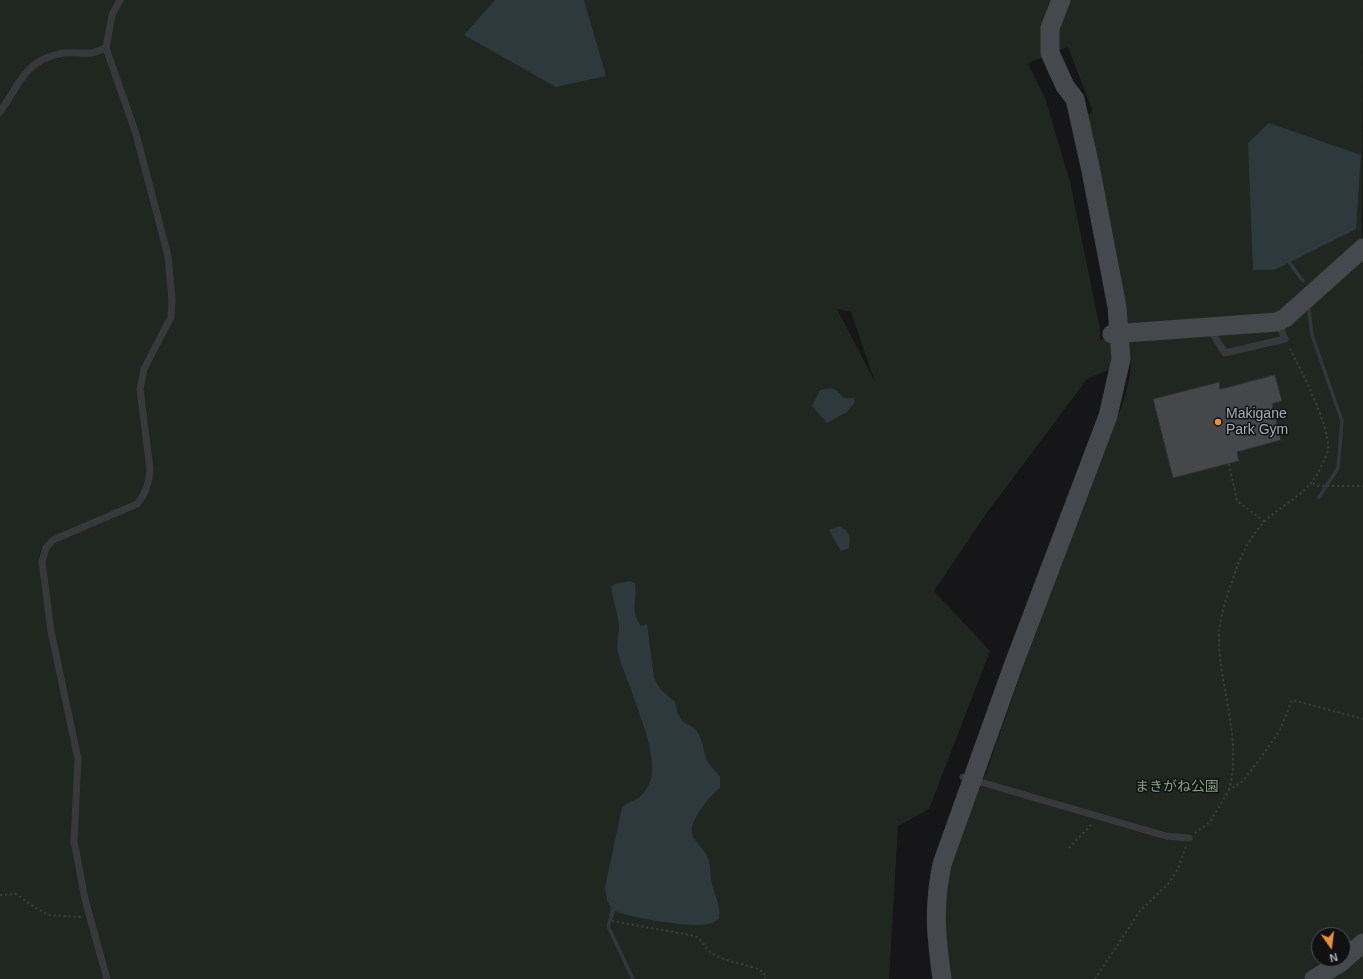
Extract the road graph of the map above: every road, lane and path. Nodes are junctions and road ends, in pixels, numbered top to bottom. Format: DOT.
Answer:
graph roads {
  1 [pos="120,0"];
  2 [pos="1060,0"];
  3 [pos="106,48"];
  4 [pos="0,112"];
  5 [pos="1363,248"];
  6 [pos="1277,322"];
  7 [pos="1209,328"];
  8 [pos="1116,334"];
  9 [pos="1285,339"];
  10 [pos="1229,464"];
  11 [pos="1313,483"];
  12 [pos="1363,486"];
  13 [pos="1265,522"];
  14 [pos="1363,719"];
  15 [pos="967,778"];
  16 [pos="1229,790"];
  17 [pos="1100,816"];
  18 [pos="1189,838"];
  19 [pos="1070,848"];
  20 [pos="0,895"];
  21 [pos="84,918"];
  22 [pos="612,921"];
  23 [pos="1363,943"];
  24 [pos="107,979"];
  25 [pos="765,979"];
  26 [pos="932,979"];
  27 [pos="942,979"];
  28 [pos="1095,979"];
  29 [pos="1314,979"];
  1 -- 3 [label="lane"];
  2 -- 8 [label="street"];
  3 -- 4 [label="lane"];
  3 -- 24 [label="lane"];
  5 -- 6 [label="street"];
  6 -- 7 [label="street"];
  6 -- 9 [label="lane"];
  7 -- 8 [label="street"];
  7 -- 9 [label="lane"];
  8 -- 15 [label="street"];
  9 -- 11 [label="path"];
  10 -- 13 [label="path"];
  11 -- 12 [label="path"];
  11 -- 13 [label="path"];
  13 -- 16 [label="path"];
  14 -- 16 [label="path"];
  15 -- 17 [label="lane"];
  15 -- 26 [label="street"];
  15 -- 27 [label="street"];
  16 -- 18 [label="path"];
  17 -- 18 [label="lane"];
  17 -- 19 [label="path"];
  18 -- 28 [label="path"];
  20 -- 21 [label="path"];
  22 -- 25 [label="path"];
  23 -- 29 [label="street"];
}
